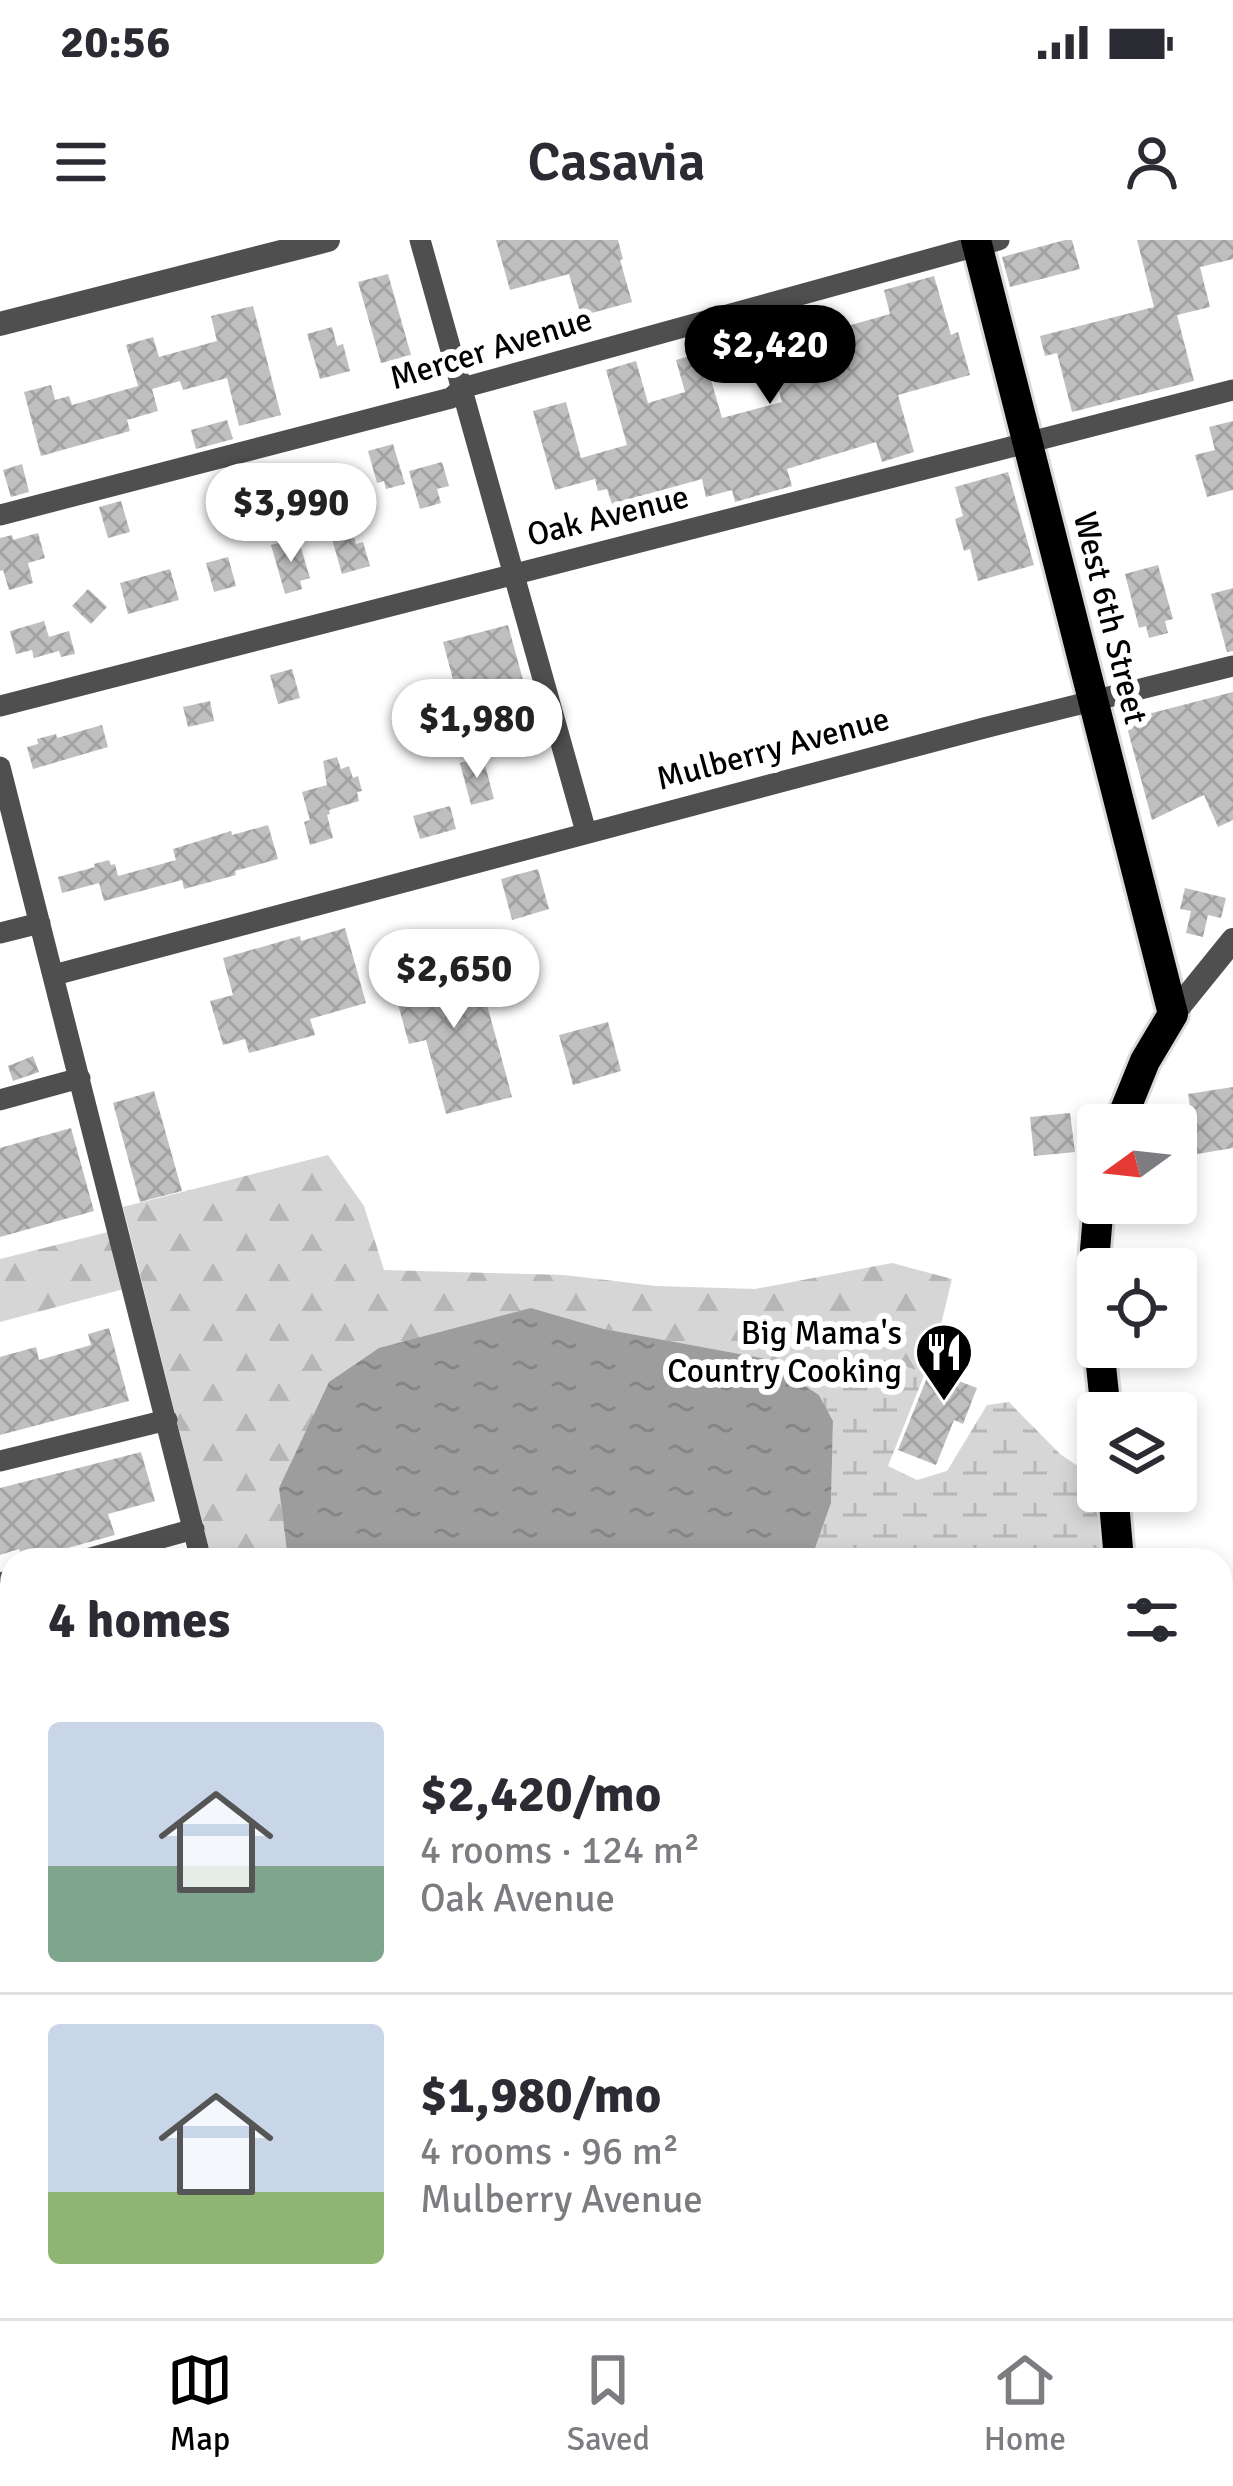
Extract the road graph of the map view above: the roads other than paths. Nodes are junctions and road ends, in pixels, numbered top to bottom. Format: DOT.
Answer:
graph roads {
  1 [pos="328,240"];
  2 [pos="420,240"];
  3 [pos="984,242"];
  4 [pos="0,324"];
  5 [pos="461,388"];
  6 [pos="1233,390"];
  7 [pos="1028,443"];
  8 [pos="0,515"];
  9 [pos="516,574"];
  10 [pos="1233,666"];
  11 [pos="1094,700"];
  12 [pos="0,706"];
  13 [pos="0,766"];
  14 [pos="586,832"];
  15 [pos="40,922"];
  16 [pos="0,933"];
  17 [pos="1233,940"];
  18 [pos="53,975"];
  19 [pos="1173,1014"];
  20 [pos="80,1078"];
  21 [pos="0,1100"];
  22 [pos="1128,1104"];
  23 [pos="166,1420"];
  24 [pos="0,1461"];
  25 [pos="1115,1512"];
  26 [pos="194,1529"];
  27 [pos="126,1548"];
  28 [pos="198,1548"];
  29 [pos="1118,1548"];
  1 -- 4 [label="street"];
  2 -- 5 [label="street"];
  3 -- 5 [label="street, Mercer Avenue"];
  3 -- 7 [label="main road, West 6th Street"];
  5 -- 8 [label="street, Mercer Avenue"];
  5 -- 9 [label="street"];
  6 -- 7 [label="street, Oak Avenue"];
  7 -- 9 [label="street, Oak Avenue"];
  7 -- 11 [label="main road, West 6th Street"];
  9 -- 12 [label="street, Oak Avenue"];
  9 -- 14 [label="street"];
  10 -- 11 [label="street, Mulberry Avenue"];
  11 -- 14 [label="street, Mulberry Avenue"];
  11 -- 19 [label="main road, West 6th Street"];
  13 -- 15 [label="street"];
  14 -- 18 [label="street, Mulberry Avenue"];
  15 -- 16 [label="street"];
  15 -- 18 [label="street"];
  17 -- 19 [label="street"];
  18 -- 20 [label="street"];
  19 -- 22 [label="main road"];
  20 -- 21 [label="street"];
  20 -- 23 [label="street"];
  23 -- 24 [label="street"];
  23 -- 26 [label="street"];
  25 -- 29 [label="main road"];
  26 -- 27 [label="street"];
  26 -- 28 [label="street"];
}
